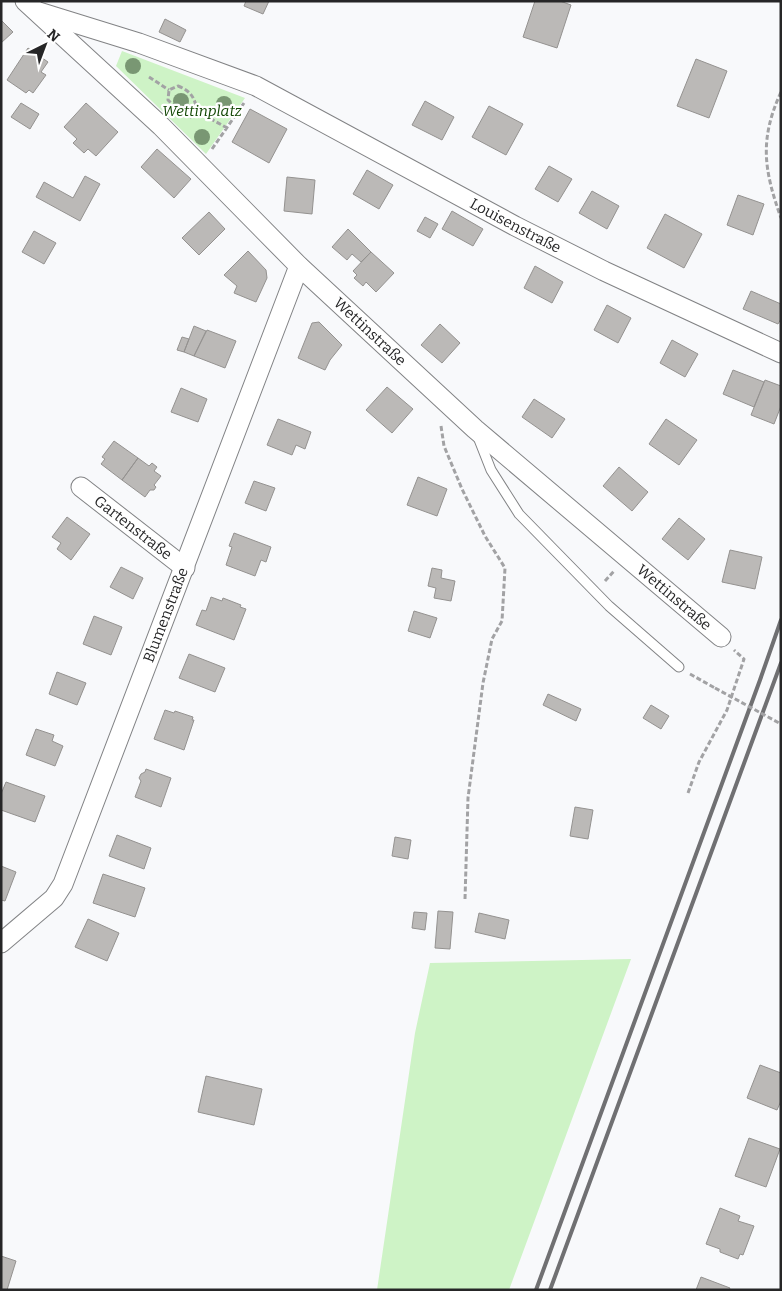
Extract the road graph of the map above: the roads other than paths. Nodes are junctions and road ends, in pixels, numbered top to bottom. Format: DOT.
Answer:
graph roads {
  1 [pos="29,6"];
  2 [pos="256,86"];
  3 [pos="299,266"];
  4 [pos="781,353"];
  5 [pos="475,429"];
  6 [pos="81,487"];
  7 [pos="185,568"];
  8 [pos="721,637"];
  9 [pos="679,667"];
  10 [pos="1,943"];
  1 -- 2 [label="street, Wettinstraße"];
  1 -- 3 [label="street, Wettinstraße"];
  2 -- 4 [label="street, Louisenstraße"];
  3 -- 5 [label="street, Wettinstraße"];
  3 -- 7 [label="street, Blumenstraße"];
  5 -- 8 [label="street, Wettinstraße"];
  5 -- 9 [label="lane"];
  6 -- 7 [label="street, Gartenstraße"];
  7 -- 10 [label="street, Blumenstraße"];
}
